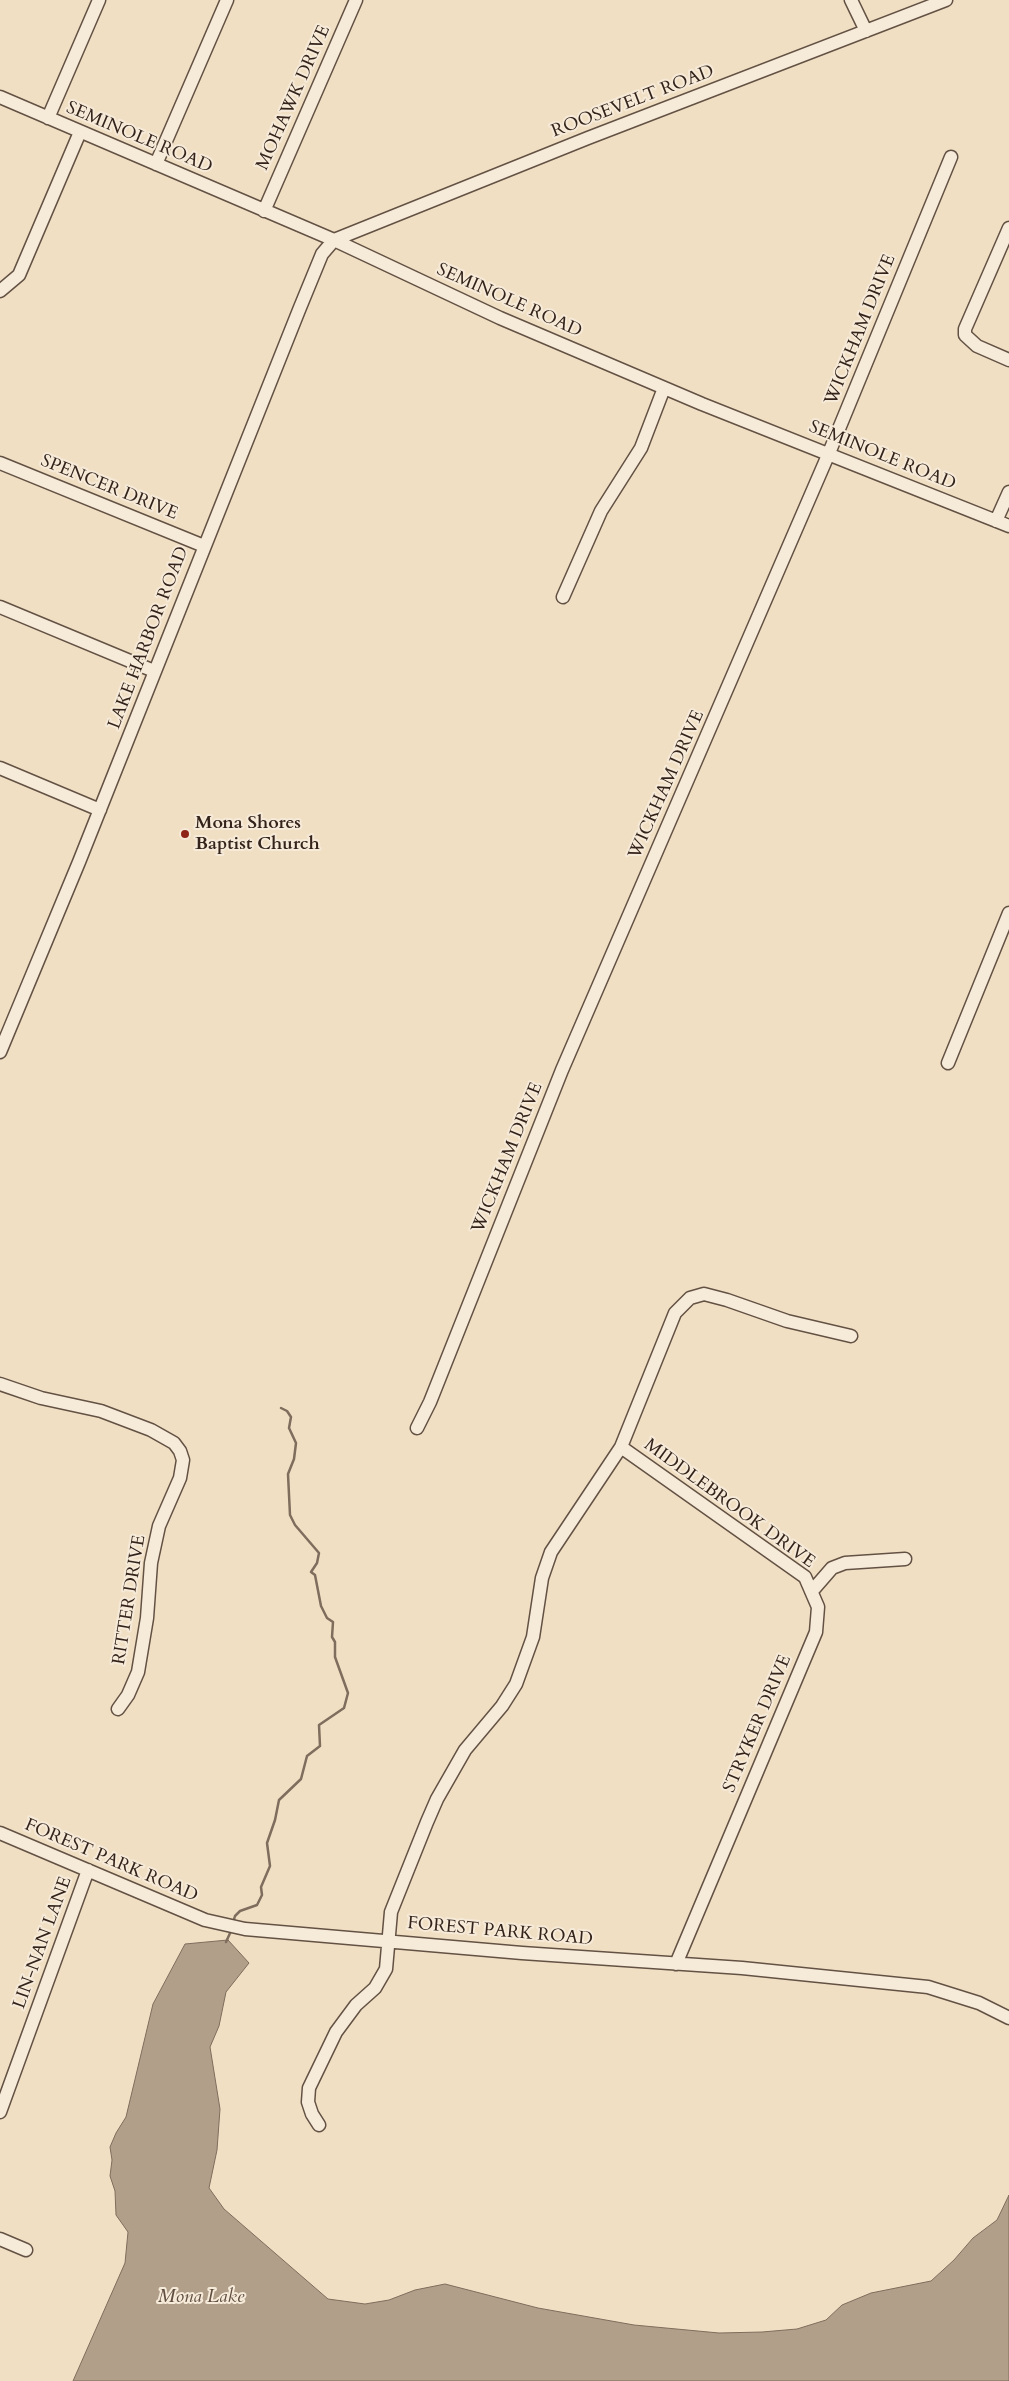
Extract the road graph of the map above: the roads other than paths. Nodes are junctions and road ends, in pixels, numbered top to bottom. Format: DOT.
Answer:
graph roads {
  1 [pos="99,0"];
  2 [pos="227,0"];
  3 [pos="356,0"];
  4 [pos="850,0"];
  5 [pos="946,0"];
  6 [pos="866,31"];
  7 [pos="0,97"];
  8 [pos="48,118"];
  9 [pos="80,132"];
  10 [pos="951,157"];
  11 [pos="156,164"];
  12 [pos="264,211"];
  13 [pos="1009,228"];
  14 [pos="334,240"];
  15 [pos="0,291"];
  16 [pos="1009,360"];
  17 [pos="664,388"];
  18 [pos="829,453"];
  19 [pos="0,463"];
  20 [pos="1009,492"];
  21 [pos="996,521"];
  22 [pos="1009,526"];
  23 [pos="204,546"];
  24 [pos="564,597"];
  25 [pos="0,607"];
  26 [pos="154,670"];
  27 [pos="0,768"];
  28 [pos="100,810"];
  29 [pos="1009,913"];
  30 [pos="6,1023"];
  31 [pos="0,1052"];
  32 [pos="948,1062"];
  33 [pos="851,1336"];
  34 [pos="0,1384"];
  35 [pos="417,1428"];
  36 [pos="621,1447"];
  37 [pos="905,1559"];
  38 [pos="812,1591"];
  39 [pos="118,1709"];
  40 [pos="0,1833"];
  41 [pos="88,1870"];
  42 [pos="389,1940"];
  43 [pos="676,1964"];
  44 [pos="1009,2018"];
  45 [pos="0,2112"];
  46 [pos="318,2125"];
  47 [pos="0,2239"];
  48 [pos="26,2250"];
  1 -- 8 [label="street"];
  2 -- 11 [label="street"];
  3 -- 12 [label="street, MOHAWK DRIVE"];
  4 -- 6 [label="street"];
  5 -- 6 [label="street, ROOSEVELT ROAD"];
  6 -- 14 [label="street, ROOSEVELT ROAD"];
  7 -- 8 [label="street, SEMINOLE ROAD"];
  8 -- 9 [label="street, SEMINOLE ROAD"];
  9 -- 11 [label="street, SEMINOLE ROAD"];
  9 -- 15 [label="street"];
  10 -- 18 [label="street, WICKHAM DRIVE"];
  11 -- 12 [label="street, SEMINOLE ROAD"];
  12 -- 14 [label="street, SEMINOLE ROAD"];
  13 -- 16 [label="street"];
  14 -- 17 [label="street, SEMINOLE ROAD"];
  14 -- 23 [label="street, LAKE HARBOR ROAD"];
  17 -- 18 [label="street, SEMINOLE ROAD"];
  17 -- 24 [label="street"];
  18 -- 21 [label="street, SEMINOLE ROAD"];
  18 -- 35 [label="street, WICKHAM DRIVE"];
  19 -- 23 [label="street, SPENCER DRIVE"];
  20 -- 21 [label="street"];
  21 -- 22 [label="street, SEMINOLE ROAD"];
  23 -- 26 [label="street, LAKE HARBOR ROAD"];
  25 -- 26 [label="street"];
  26 -- 28 [label="street, LAKE HARBOR ROAD"];
  27 -- 28 [label="street"];
  28 -- 30 [label="street, LAKE HARBOR ROAD"];
  29 -- 32 [label="street"];
  30 -- 31 [label="street, LAKE HARBOR ROAD"];
  33 -- 36 [label="street"];
  34 -- 39 [label="street, RITTER DRIVE"];
  36 -- 38 [label="street, MIDDLEBROOK DRIVE"];
  36 -- 42 [label="street"];
  37 -- 38 [label="street"];
  38 -- 43 [label="street, STRYKER DRIVE"];
  40 -- 41 [label="street, FOREST PARK ROAD"];
  41 -- 42 [label="street, FOREST PARK ROAD"];
  41 -- 45 [label="street, LIN-NAN LANE"];
  42 -- 43 [label="street, FOREST PARK ROAD"];
  42 -- 46 [label="street"];
  43 -- 44 [label="street, FOREST PARK ROAD"];
  47 -- 48 [label="street"];
}
